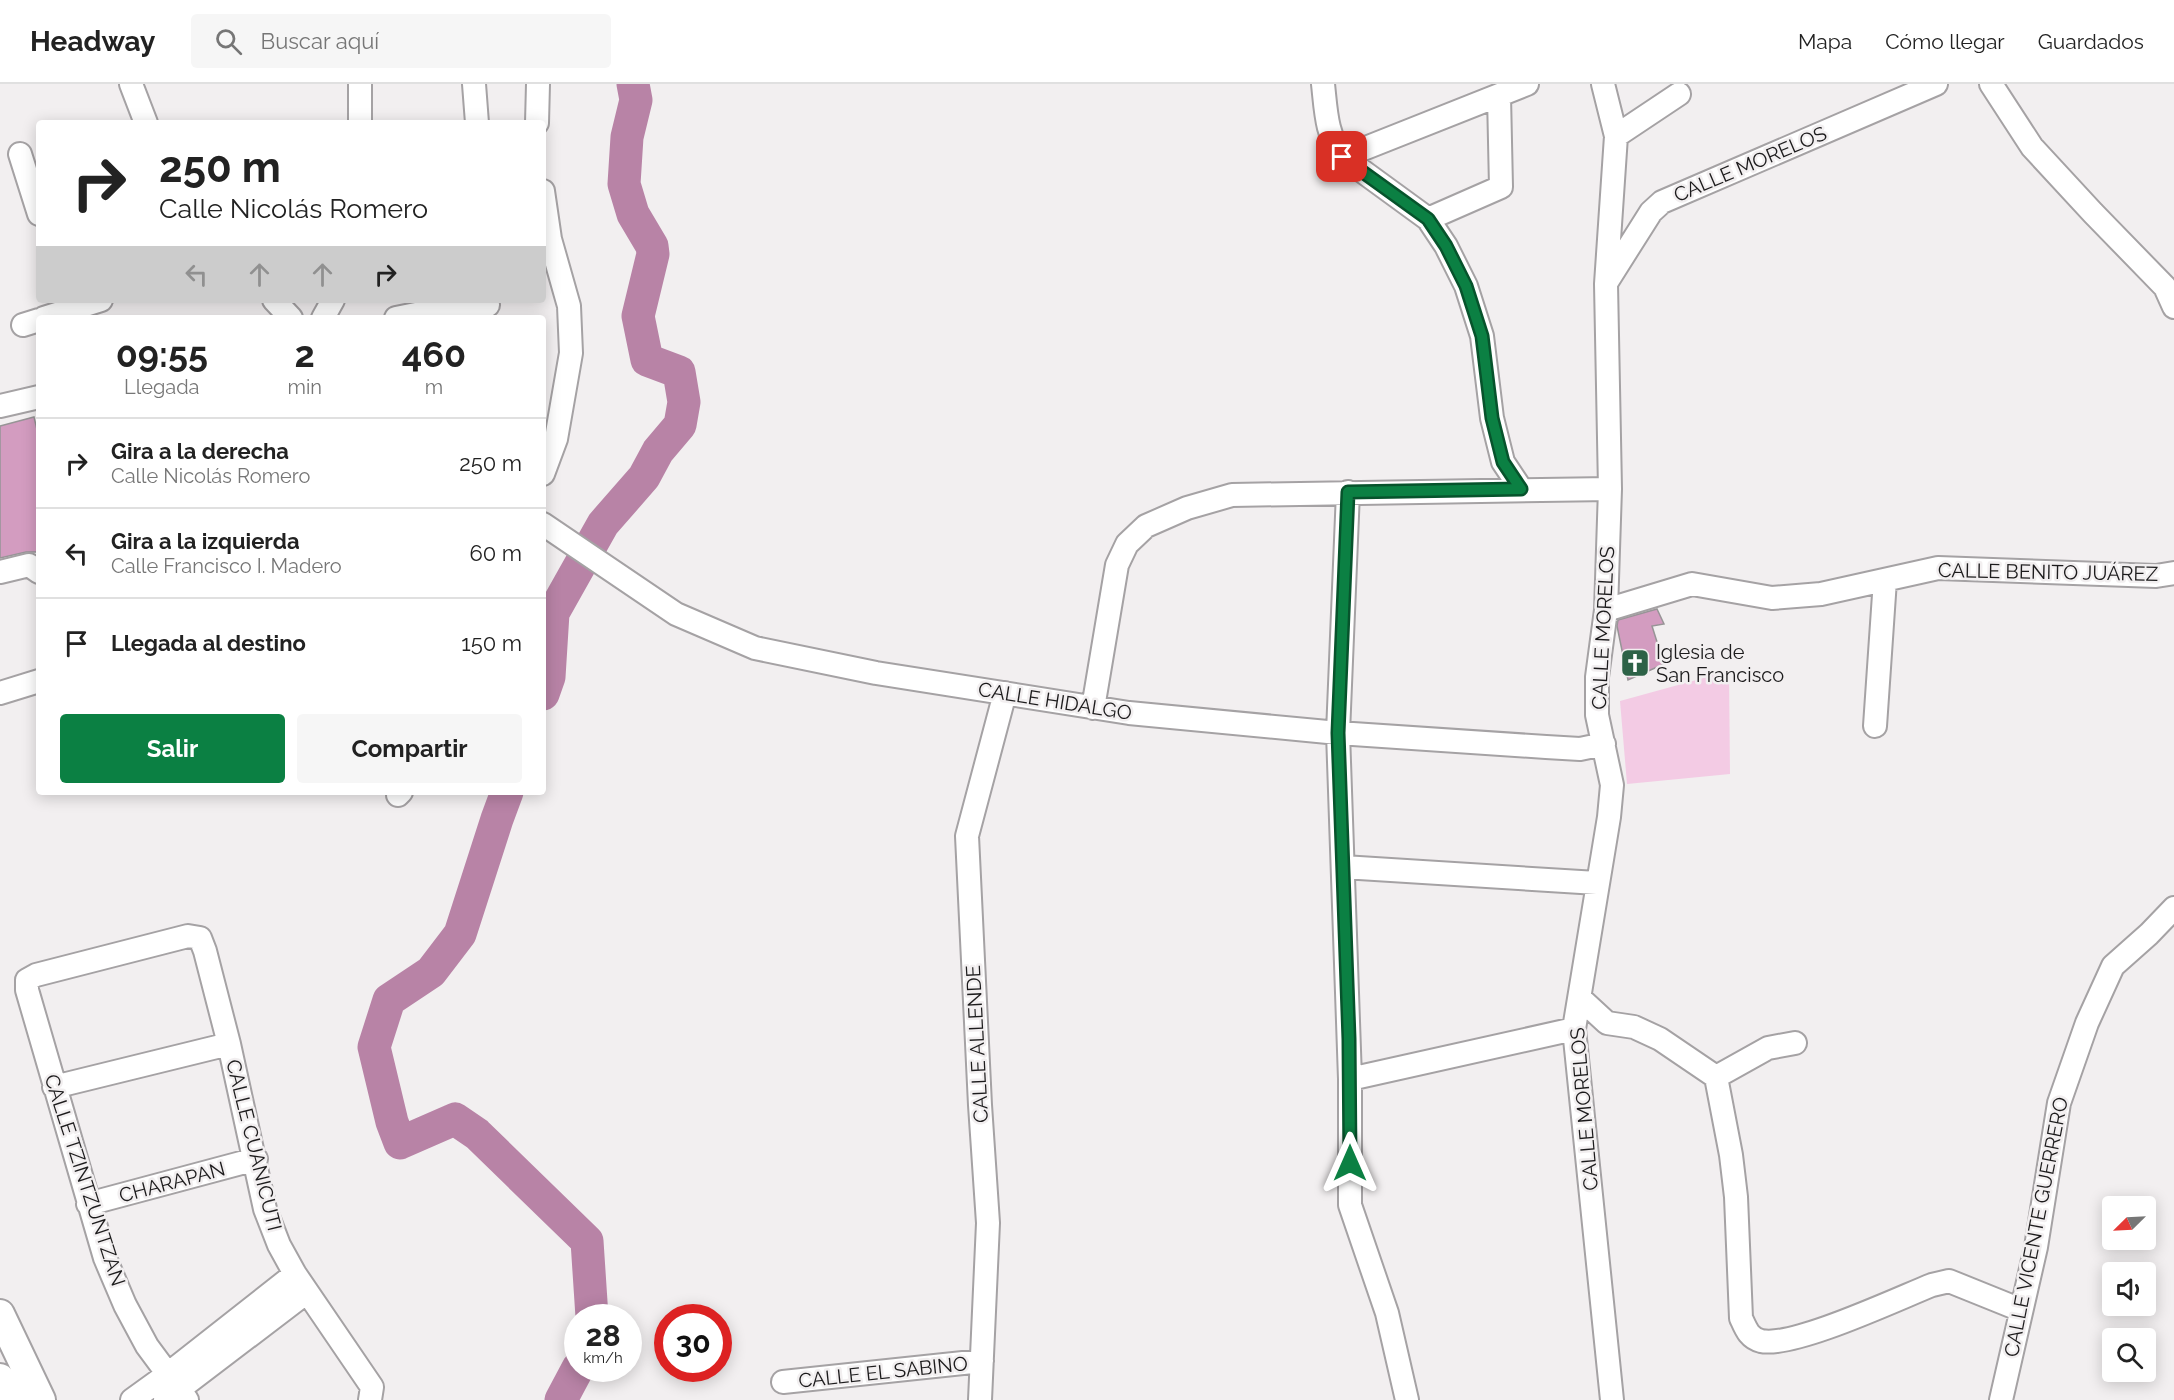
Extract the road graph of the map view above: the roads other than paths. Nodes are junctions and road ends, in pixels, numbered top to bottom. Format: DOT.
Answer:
graph roads {
  1 [pos="131,84"];
  2 [pos="360,84"];
  3 [pos="474,84"];
  4 [pos="538,84"];
  5 [pos="1323,84"];
  6 [pos="1527,84"];
  7 [pos="1603,84"];
  8 [pos="1936,84"];
  9 [pos="1991,84"];
  10 [pos="1680,94"];
  11 [pos="1498,96"];
  12 [pos="145,120"];
  13 [pos="360,120"];
  14 [pos="477,120"];
  15 [pos="537,120"];
  16 [pos="1616,136"];
  17 [pos="20,154"];
  18 [pos="1342,157"];
  19 [pos="36,196"];
  20 [pos="546,212"];
  21 [pos="1428,219"];
  22 [pos="1606,284"];
  23 [pos="90,303"];
  24 [pos="277,303"];
  25 [pos="488,303"];
  26 [pos="2174,307"];
  27 [pos="69,309"];
  28 [pos="52,315"];
  29 [pos="288,315"];
  30 [pos="409,315"];
  31 [pos="36,398"];
  32 [pos="0,406"];
  33 [pos="546,466"];
  34 [pos="1521,489"];
  35 [pos="1610,489"];
  36 [pos="1348,492"];
  37 [pos="546,526"];
  38 [pos="36,570"];
  39 [pos="0,572"];
  40 [pos="2174,573"];
  41 [pos="1885,580"];
  42 [pos="1606,610"];
  43 [pos="36,682"];
  44 [pos="0,693"];
  45 [pos="1005,693"];
  46 [pos="1093,708"];
  47 [pos="1875,726"];
  48 [pos="1338,733"];
  49 [pos="1604,744"];
  50 [pos="1343,867"];
  51 [pos="1597,883"];
  52 [pos="2174,908"];
  53 [pos="200,938"];
  54 [pos="1581,999"];
  55 [pos="1574,1029"];
  56 [pos="1795,1043"];
  57 [pos="229,1044"];
  58 [pos="1716,1077"];
  59 [pos="1350,1079"];
  60 [pos="54,1087"];
  61 [pos="256,1159"];
  62 [pos="88,1204"];
  63 [pos="301,1283"];
  64 [pos="2021,1310"];
  65 [pos="0,1314"];
  66 [pos="982,1361"];
  67 [pos="0,1378"];
  68 [pos="783,1383"];
  69 [pos="175,1391"];
  70 [pos="13,1400"];
  71 [pos="42,1400"];
  72 [pos="132,1400"];
  73 [pos="370,1400"];
  74 [pos="980,1400"];
  75 [pos="1407,1400"];
  76 [pos="1612,1400"];
  77 [pos="2001,1400"];
  1 -- 12 [label="street"];
  2 -- 13 [label="street"];
  3 -- 14 [label="street"];
  4 -- 15 [label="street"];
  5 -- 18 [label="street"];
  6 -- 11 [label="street"];
  7 -- 16 [label="street"];
  8 -- 22 [label="street, CALLE MORELOS"];
  9 -- 26 [label="street"];
  10 -- 16 [label="street"];
  11 -- 18 [label="street"];
  11 -- 21 [label="street"];
  16 -- 22 [label="street"];
  17 -- 19 [label="street"];
  18 -- 21 [label="street"];
  20 -- 33 [label="street"];
  21 -- 34 [label="street"];
  22 -- 35 [label="street, CALLE MORELOS"];
  23 -- 27 [label="street"];
  24 -- 29 [label="street"];
  25 -- 30 [label="street"];
  27 -- 28 [label="street"];
  31 -- 32 [label="street"];
  34 -- 35 [label="street"];
  34 -- 36 [label="street"];
  35 -- 42 [label="street, CALLE MORELOS"];
  36 -- 46 [label="street"];
  36 -- 48 [label="street"];
  37 -- 45 [label="street, CALLE HIDALGO"];
  38 -- 39 [label="street"];
  40 -- 41 [label="street, CALLE BENITO JUÁREZ"];
  41 -- 42 [label="street, CALLE BENITO JUÁREZ"];
  41 -- 47 [label="street"];
  42 -- 49 [label="street, CALLE MORELOS"];
  43 -- 44 [label="street"];
  45 -- 46 [label="street, CALLE HIDALGO"];
  45 -- 66 [label="street, CALLE ALLENDE"];
  46 -- 48 [label="street, CALLE HIDALGO"];
  48 -- 49 [label="street, CALLE HIDALGO"];
  48 -- 50 [label="street"];
  49 -- 51 [label="street, CALLE MORELOS"];
  50 -- 51 [label="street"];
  50 -- 59 [label="street"];
  51 -- 54 [label="street, CALLE MORELOS"];
  52 -- 64 [label="street, CALLE VICENTE GUERRERO"];
  53 -- 57 [label="street, CALLE CUANICUTI"];
  53 -- 60 [label="street, CALLE TZINTZUNTZAN"];
  54 -- 55 [label="street, CALLE MORELOS"];
  54 -- 58 [label="street"];
  55 -- 59 [label="street"];
  55 -- 76 [label="street, CALLE MORELOS"];
  56 -- 58 [label="street"];
  57 -- 60 [label="street"];
  57 -- 61 [label="street, CALLE CUANICUTI"];
  58 -- 64 [label="street"];
  59 -- 75 [label="street"];
  60 -- 62 [label="street, CALLE TZINTZUNTZAN"];
  61 -- 62 [label="street, CHARAPAN"];
  61 -- 63 [label="street, CALLE CUANICUTI"];
  62 -- 69 [label="street, CALLE TZINTZUNTZAN"];
  63 -- 69 [label="street"];
  63 -- 73 [label="street, CALLE CUANICUTI"];
  64 -- 77 [label="street, CALLE VICENTE GUERRERO"];
  65 -- 71 [label="main road"];
  66 -- 68 [label="street, CALLE EL SABINO"];
  66 -- 74 [label="street, CALLE ALLENDE"];
  67 -- 70 [label="main road"];
  69 -- 72 [label="street"];
}
